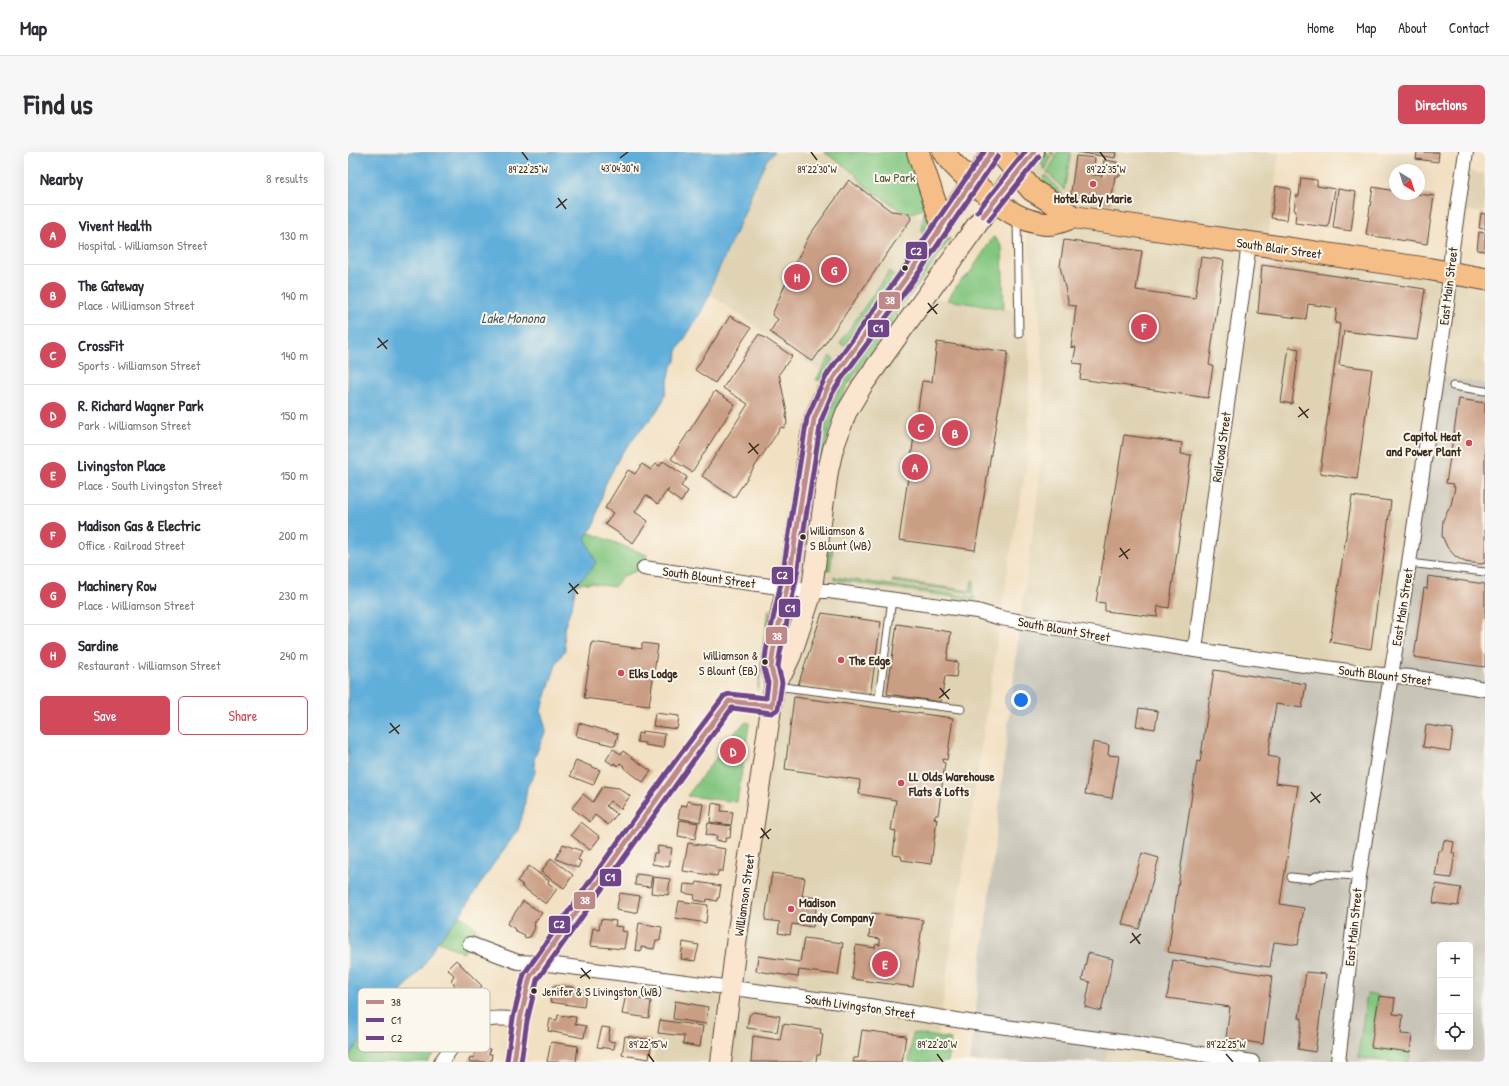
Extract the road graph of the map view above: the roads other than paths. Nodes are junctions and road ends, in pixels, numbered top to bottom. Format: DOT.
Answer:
graph roads {
  1 [pos="992,152"];
  2 [pos="1000,152"];
  3 [pos="1034,152"];
  4 [pos="1466,152"];
  5 [pos="934,158"];
  6 [pos="1016,173"];
  7 [pos="972,182"];
  8 [pos="995,200"];
  9 [pos="1016,216"];
  10 [pos="1073,218"];
  11 [pos="942,224"];
  12 [pos="1249,244"];
  13 [pos="1451,272"];
  14 [pos="1485,278"];
  15 [pos="1019,334"];
  16 [pos="1453,386"];
  17 [pos="1485,391"];
  18 [pos="1409,563"];
  19 [pos="644,568"];
  20 [pos="1485,572"];
  21 [pos="787,589"];
  22 [pos="812,591"];
  23 [pos="892,599"];
  24 [pos="1195,650"];
  25 [pos="1392,676"];
  26 [pos="775,684"];
  27 [pos="1485,689"];
  28 [pos="878,698"];
  29 [pos="772,706"];
  30 [pos="961,709"];
  31 [pos="1359,876"];
  32 [pos="1291,877"];
  33 [pos="470,944"];
  34 [pos="540,963"];
  35 [pos="730,988"];
  36 [pos="490,1019"];
  37 [pos="520,1020"];
  38 [pos="449,1052"];
  39 [pos="441,1062"];
  40 [pos="514,1062"];
  41 [pos="721,1062"];
  42 [pos="1252,1062"];
  43 [pos="1338,1062"];
  1 -- 7 [label="street, Williamson Street"];
  2 -- 6 [label="main road"];
  3 -- 6 [label="street, Williamson Street"];
  4 -- 13 [label="street, East Main Street"];
  5 -- 7 [label="main road, South Blair Street"];
  5 -- 11 [label="main road"];
  6 -- 8 [label="street, Williamson Street"];
  6 -- 10 [label="main road"];
  7 -- 8 [label="main road, South Blair Street"];
  7 -- 11 [label="street, Williamson Street"];
  8 -- 9 [label="main road, South Blair Street"];
  8 -- 22 [label="street, Williamson Street"];
  9 -- 10 [label="main road, South Blair Street"];
  9 -- 15 [label="lane"];
  10 -- 12 [label="main road, South Blair Street"];
  11 -- 21 [label="street, Williamson Street"];
  12 -- 13 [label="main road, South Blair Street"];
  12 -- 24 [label="street, Railroad Street"];
  13 -- 14 [label="main road, South Blair Street"];
  13 -- 18 [label="street, East Main Street"];
  16 -- 17 [label="lane"];
  18 -- 20 [label="lane"];
  18 -- 25 [label="street, East Main Street"];
  19 -- 21 [label="street, South Blount Street"];
  21 -- 22 [label="street, South Blount Street"];
  21 -- 26 [label="street, Williamson Street"];
  22 -- 23 [label="street, South Blount Street"];
  22 -- 26 [label="street, Williamson Street"];
  23 -- 24 [label="street, South Blount Street"];
  23 -- 28 [label="lane"];
  24 -- 25 [label="street, South Blount Street"];
  25 -- 27 [label="street, South Blount Street"];
  25 -- 31 [label="street, East Main Street"];
  26 -- 28 [label="lane"];
  26 -- 29 [label="street, Williamson Street"];
  28 -- 30 [label="lane"];
  29 -- 34 [label="street"];
  29 -- 35 [label="street, Williamson Street"];
  31 -- 32 [label="lane"];
  31 -- 43 [label="street, East Main Street"];
  33 -- 34 [label="street, South Livingston Street"];
  34 -- 35 [label="street, South Livingston Street"];
  34 -- 37 [label="street"];
  35 -- 41 [label="street, Williamson Street"];
  35 -- 42 [label="street, South Livingston Street"];
  36 -- 37 [label="street"];
  37 -- 40 [label="street"];
  38 -- 39 [label="street"];
}
